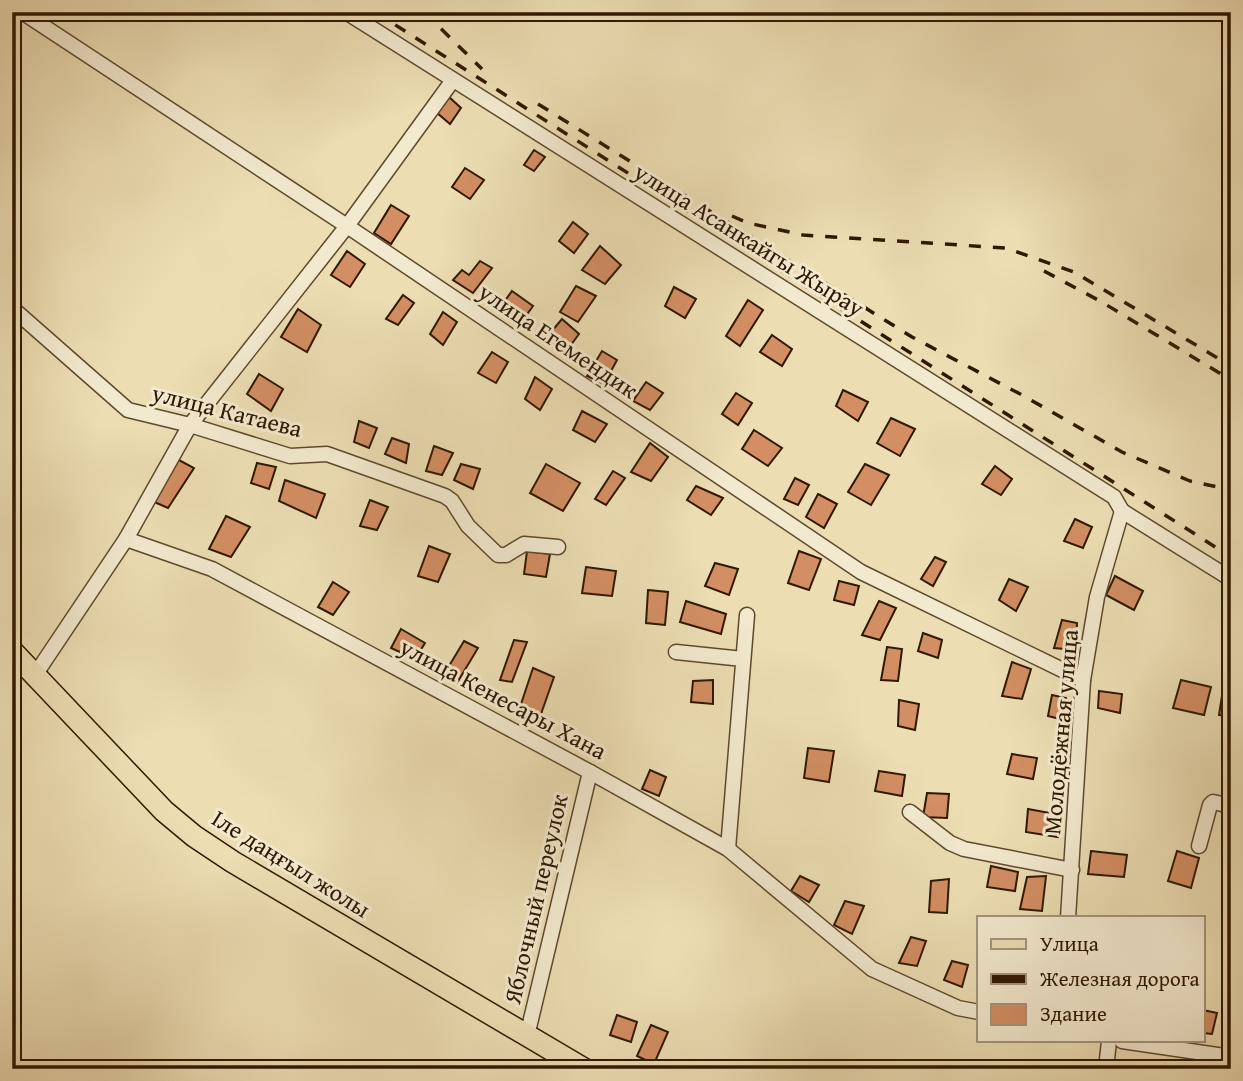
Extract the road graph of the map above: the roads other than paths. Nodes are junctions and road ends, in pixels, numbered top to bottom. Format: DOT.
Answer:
graph roads {
  1 [pos="22,12"];
  2 [pos="346,12"];
  3 [pos="453,80"];
  4 [pos="347,226"];
  5 [pos="12,308"];
  6 [pos="190,425"];
  7 [pos="1122,510"];
  8 [pos="126,539"];
  9 [pos="558,547"];
  10 [pos="1231,579"];
  11 [pos="747,615"];
  12 [pos="12,651"];
  13 [pos="676,652"];
  14 [pos="743,659"];
  15 [pos="35,675"];
  16 [pos="1083,680"];
  17 [pos="590,772"];
  18 [pos="1231,806"];
  19 [pos="910,812"];
  20 [pos="1199,846"];
  21 [pos="728,849"];
  22 [pos="1072,870"];
  23 [pos="1068,916"];
  24 [pos="977,1012"];
  25 [pos="527,1037"];
  26 [pos="1110,1042"];
  27 [pos="1129,1042"];
  28 [pos="1231,1057"];
  29 [pos="583,1069"];
  30 [pos="1105,1069"];
  1 -- 4 [label="street, улица Егемендик"];
  2 -- 3 [label="street, улица Асанкайгы Жырау"];
  3 -- 4 [label="street"];
  3 -- 7 [label="street, улица Асанкайгы Жырау"];
  4 -- 6 [label="street"];
  4 -- 16 [label="street, улица Егемендик"];
  5 -- 6 [label="street, улица Катаева"];
  6 -- 8 [label="street"];
  6 -- 9 [label="street, улица Катаева"];
  7 -- 10 [label="street, улица Асанкайгы Жырау"];
  7 -- 16 [label="street, Молодёжная улица"];
  8 -- 15 [label="street"];
  8 -- 17 [label="street, улица Кенесары Хана"];
  11 -- 14 [label="street"];
  12 -- 15 [label="main road, Іле даңғыл жолы"];
  13 -- 14 [label="street"];
  14 -- 21 [label="street"];
  15 -- 25 [label="main road, Іле даңғыл жолы"];
  16 -- 22 [label="street, Молодёжная улица"];
  17 -- 21 [label="street, улица Кенесары Хана"];
  17 -- 25 [label="street, Яблочный переулок"];
  18 -- 20 [label="street"];
  19 -- 22 [label="street"];
  21 -- 24 [label="street, улица Кенесары Хана"];
  22 -- 23 [label="street, Молодёжная улица"];
  25 -- 29 [label="main road, Іле даңғыл жолы"];
  26 -- 30 [label="street"];
  27 -- 28 [label="street"];
}
